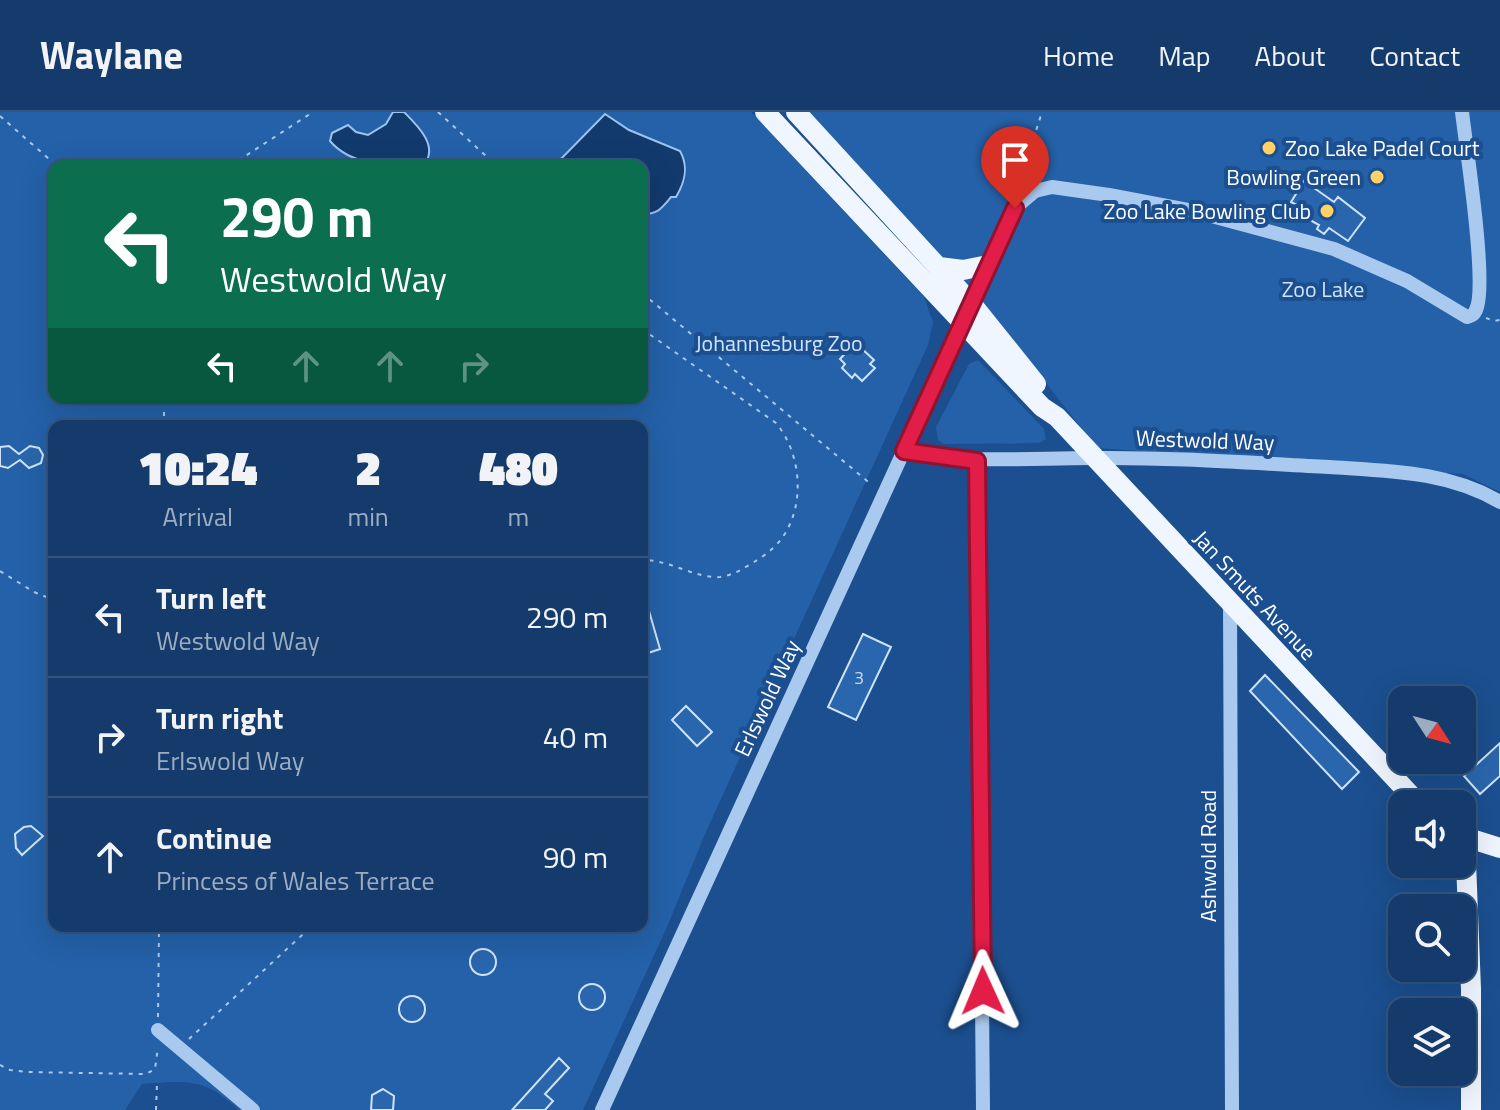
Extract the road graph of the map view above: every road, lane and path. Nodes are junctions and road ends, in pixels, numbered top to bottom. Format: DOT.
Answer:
graph roads {
  1 [pos="313,112"];
  2 [pos="438,112"];
  3 [pos="765,112"];
  4 [pos="796,112"];
  5 [pos="1042,112"];
  6 [pos="1462,112"];
  7 [pos="0,116"];
  8 [pos="50,160"];
  9 [pos="239,160"];
  10 [pos="490,160"];
  11 [pos="1015,208"];
  12 [pos="988,265"];
  13 [pos="939,267"];
  14 [pos="648,298"];
  15 [pos="971,303"];
  16 [pos="962,323"];
  17 [pos="648,333"];
  18 [pos="1057,417"];
  19 [pos="904,451"];
  20 [pos="1094,458"];
  21 [pos="977,461"];
  22 [pos="885,496"];
  23 [pos="1500,502"];
  24 [pos="648,560"];
  25 [pos="0,571"];
  26 [pos="48,598"];
  27 [pos="1230,602"];
  28 [pos="1406,790"];
  29 [pos="1476,841"];
  30 [pos="1496,847"];
  31 [pos="1476,860"];
  32 [pos="1467,878"];
  33 [pos="159,932"];
  34 [pos="305,932"];
  35 [pos="158,1030"];
  36 [pos="179,1048"];
  37 [pos="0,1065"];
  38 [pos="157,1083"];
  39 [pos="156,1110"];
  40 [pos="253,1110"];
  41 [pos="602,1110"];
  42 [pos="983,1110"];
  43 [pos="1232,1110"];
  44 [pos="1471,1110"];
  1 -- 9 [label="path"];
  2 -- 10 [label="path"];
  3 -- 16 [label="main road, Jan Smuts Avenue"];
  4 -- 13 [label="main road, Jan Smuts Avenue"];
  5 -- 11 [label="path"];
  6 -- 11 [label="street"];
  7 -- 8 [label="path"];
  11 -- 12 [label="street, Erlswold Way"];
  12 -- 13 [label="main road"];
  12 -- 15 [label="street, Erlswold Way"];
  13 -- 15 [label="main road, Jan Smuts Avenue"];
  14 -- 22 [label="path"];
  15 -- 16 [label="street, Erlswold Way"];
  15 -- 18 [label="main road, Jan Smuts Avenue"];
  16 -- 18 [label="main road, Jan Smuts Avenue"];
  16 -- 19 [label="street, Erlswold Way"];
  17 -- 24 [label="path"];
  18 -- 20 [label="main road, Jan Smuts Avenue"];
  19 -- 21 [label="street, Westwold Way"];
  19 -- 22 [label="street, Erlswold Way"];
  20 -- 21 [label="street, Westwold Way"];
  20 -- 23 [label="street, Westwold Way"];
  20 -- 27 [label="main road, Jan Smuts Avenue"];
  21 -- 42 [label="street"];
  22 -- 41 [label="street, Erlswold Way"];
  25 -- 26 [label="path"];
  27 -- 28 [label="main road, Jan Smuts Avenue"];
  27 -- 43 [label="street, Ashwold Road"];
  29 -- 30 [label="main road"];
  30 -- 31 [label="main road"];
  32 -- 44 [label="main road"];
  33 -- 35 [label="path"];
  34 -- 36 [label="path"];
  35 -- 36 [label="street"];
  35 -- 37 [label="path"];
  36 -- 40 [label="street"];
  38 -- 39 [label="path"];
}
